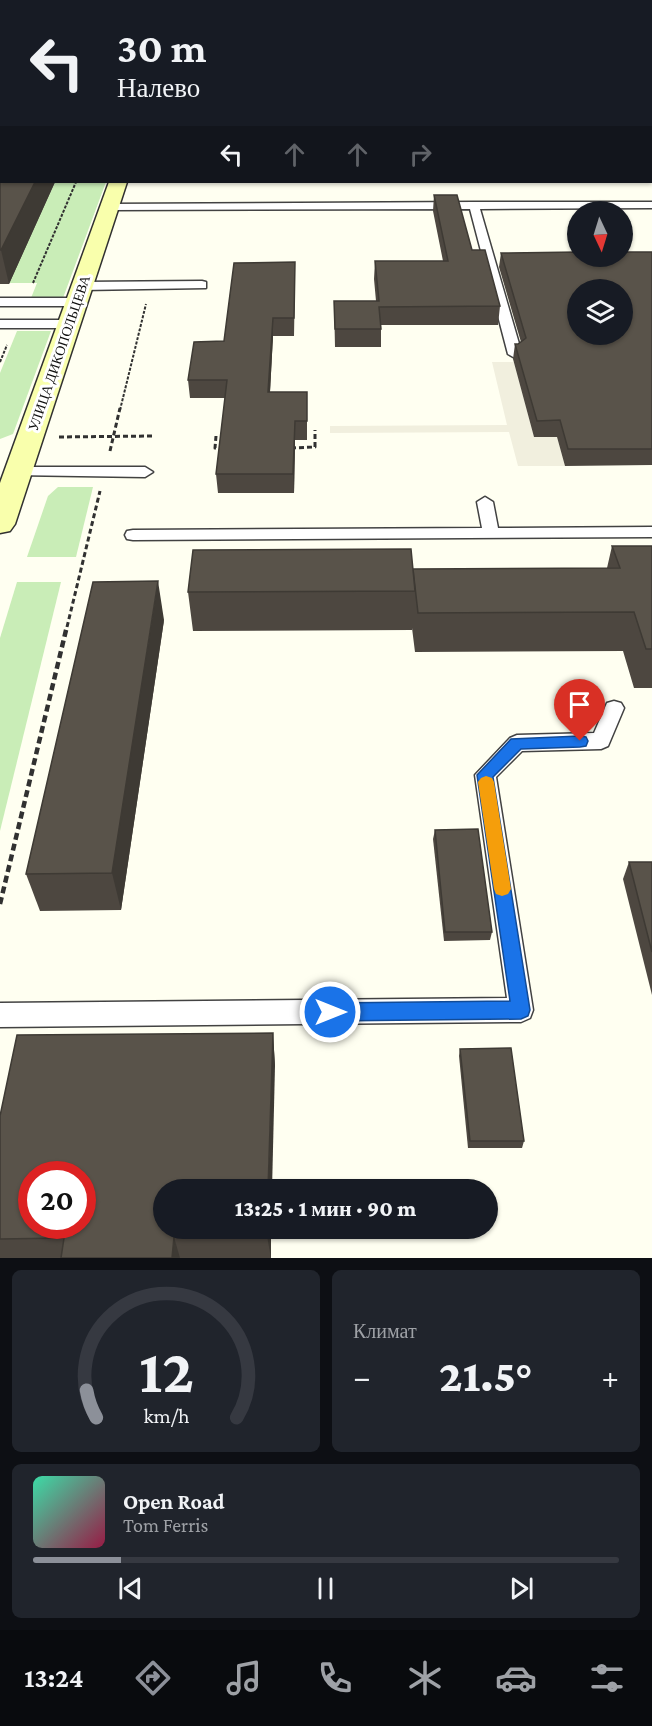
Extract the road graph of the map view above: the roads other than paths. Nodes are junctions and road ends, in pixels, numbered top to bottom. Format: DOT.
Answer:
graph roads {
  1 [pos="118,183"];
  2 [pos="652,205"];
  3 [pos="474,206"];
  4 [pos="110,207"];
  5 [pos="202,285"];
  6 [pos="79,294"];
  7 [pos="0,302"];
  8 [pos="0,324"];
  9 [pos="69,324"];
  10 [pos="515,354"];
  11 [pos="9,472"];
  12 [pos="145,472"];
  13 [pos="485,501"];
  14 [pos="0,524"];
  15 [pos="652,531"];
  16 [pos="491,532"];
  17 [pos="133,535"];
  18 [pos="614,708"];
  19 [pos="0,1015"];
  1 -- 4 [label="street, УЛИЦА ДИКОПОЛЬЦЕВА"];
  2 -- 3 [label="lane"];
  3 -- 4 [label="lane"];
  3 -- 10 [label="lane"];
  4 -- 6 [label="street, УЛИЦА ДИКОПОЛЬЦЕВА"];
  5 -- 6 [label="lane"];
  6 -- 7 [label="lane"];
  6 -- 9 [label="street, УЛИЦА ДИКОПОЛЬЦЕВА"];
  8 -- 9 [label="lane"];
  9 -- 11 [label="street, УЛИЦА ДИКОПОЛЬЦЕВА"];
  11 -- 12 [label="lane"];
  11 -- 14 [label="street, УЛИЦА ДИКОПОЛЬЦЕВА"];
  13 -- 16 [label="lane"];
  15 -- 16 [label="lane"];
  16 -- 17 [label="lane"];
  18 -- 19 [label="lane"];
}
